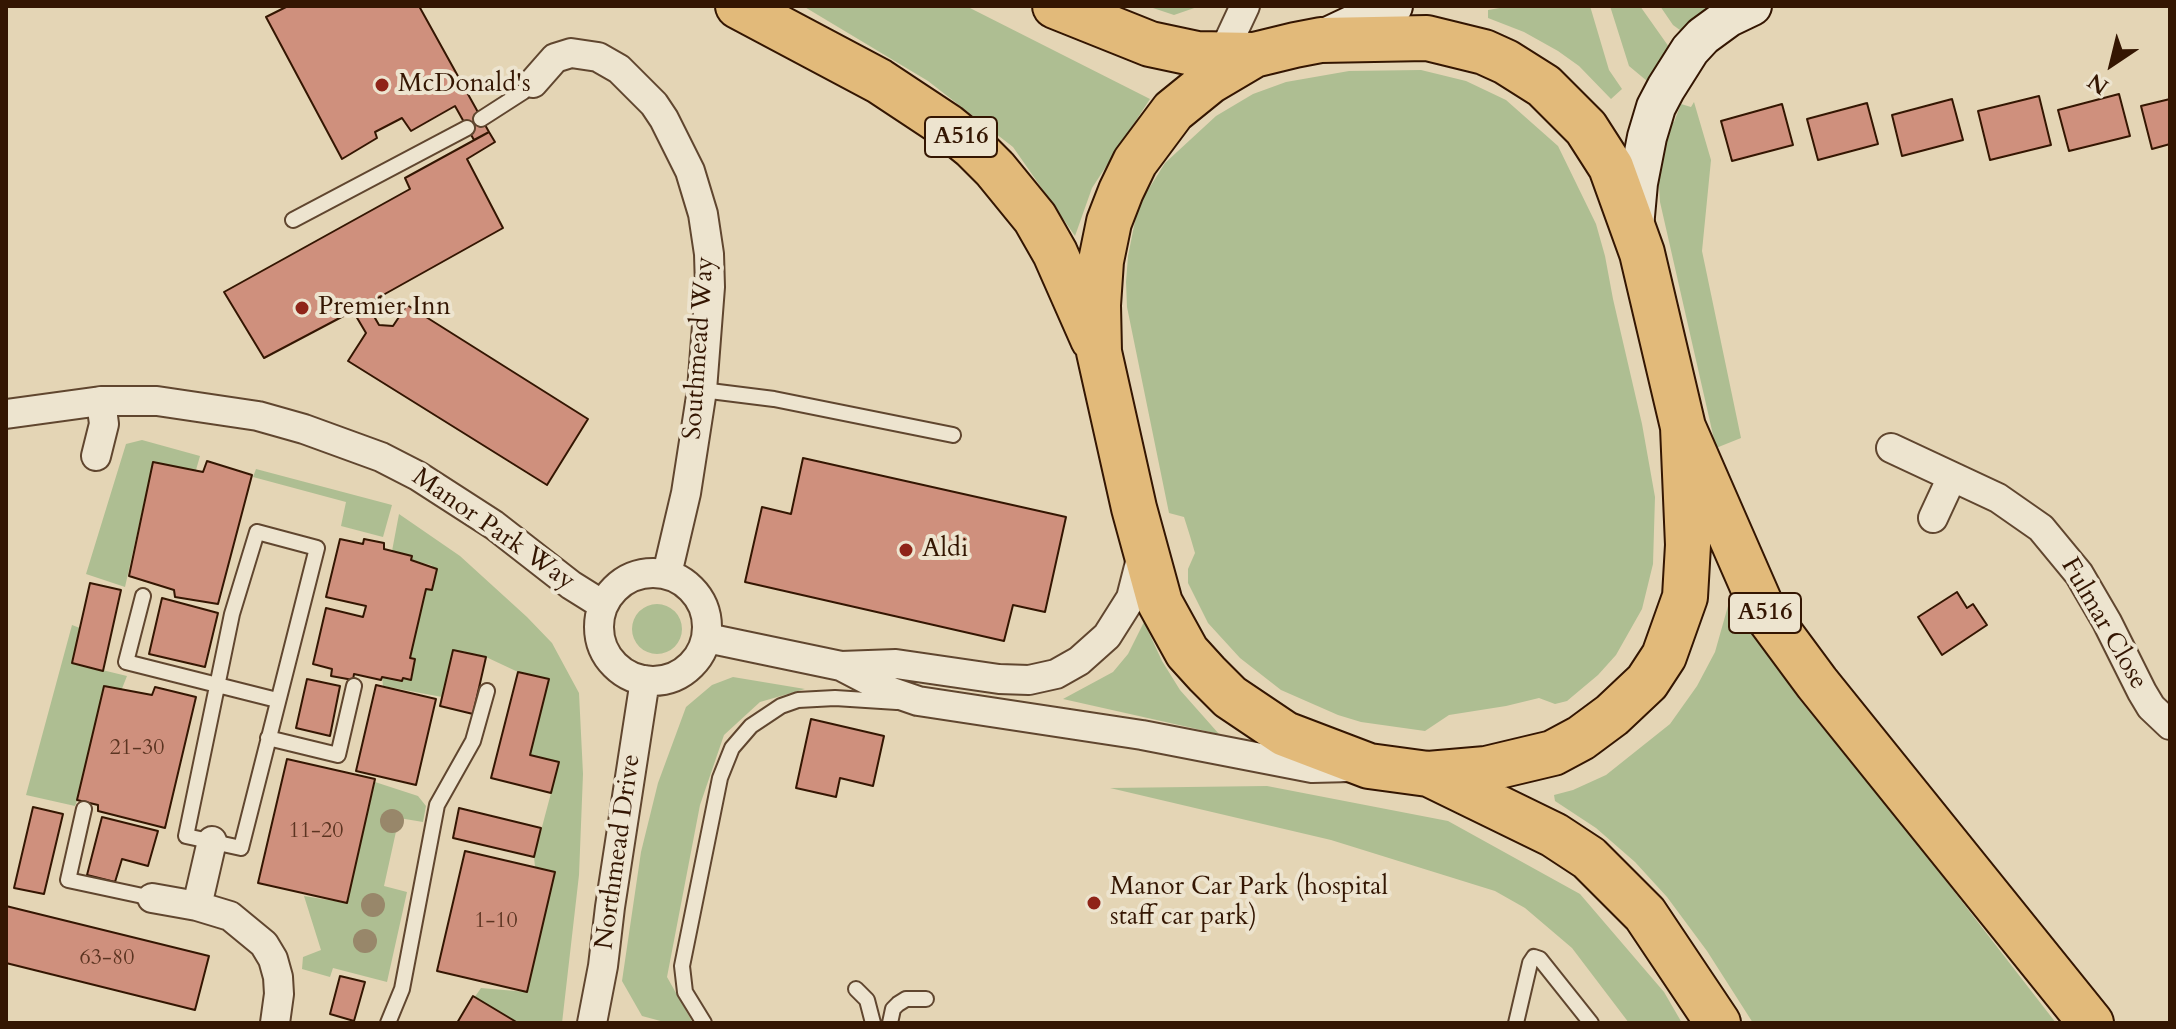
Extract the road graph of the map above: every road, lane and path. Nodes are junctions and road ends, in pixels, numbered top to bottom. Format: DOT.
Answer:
graph roads {
  1 [pos="738,6"];
  2 [pos="1055,6"];
  3 [pos="1245,6"];
  4 [pos="1752,6"];
  5 [pos="1388,15"];
  6 [pos="1229,64"];
  7 [pos="528,87"];
  8 [pos="481,119"];
  9 [pos="467,128"];
  10 [pos="293,220"];
  11 [pos="1634,227"];
  12 [pos="1099,352"];
  13 [pos="702,390"];
  14 [pos="101,401"];
  15 [pos="6,414"];
  16 [pos="1683,427"];
  17 [pos="953,435"];
  18 [pos="1891,448"];
  19 [pos="96,456"];
  20 [pos="1952,477"];
  21 [pos="1933,518"];
  22 [pos="1145,546"];
  23 [pos="667,574"];
  24 [pos="143,596"];
  25 [pos="603,605"];
  26 [pos="707,638"];
  27 [pos="841,666"];
  28 [pos="645,680"];
  29 [pos="217,684"];
  30 [pos="354,686"];
  31 [pos="487,691"];
  32 [pos="277,700"];
  33 [pos="918,701"];
  34 [pos="2170,725"];
  35 [pos="268,738"];
  36 [pos="1369,766"];
  37 [pos="1428,774"];
  38 [pos="84,809"];
  39 [pos="212,841"];
  40 [pos="152,898"];
  41 [pos="197,906"];
  42 [pos="856,989"];
  43 [pos="926,999"];
  44 [pos="275,1023"];
  45 [pos="388,1023"];
  46 [pos="592,1023"];
  47 [pos="704,1023"];
  48 [pos="873,1023"];
  49 [pos="890,1023"];
  50 [pos="1516,1023"];
  51 [pos="1591,1023"];
  52 [pos="1718,1023"];
  53 [pos="2091,1023"];
  1 -- 12 [label="highway, A516"];
  2 -- 6 [label="highway, A516"];
  3 -- 6 [label="street"];
  4 -- 11 [label="main road"];
  5 -- 6 [label="highway, A516"];
  5 -- 11 [label="highway, A516"];
  6 -- 12 [label="highway, A516"];
  7 -- 8 [label="lane"];
  7 -- 13 [label="street, Southmead Way"];
  9 -- 10 [label="lane"];
  11 -- 16 [label="highway, A516"];
  12 -- 22 [label="highway, A516"];
  13 -- 17 [label="lane"];
  13 -- 23 [label="street, Southmead Way"];
  14 -- 15 [label="street, Manor Park Way"];
  14 -- 19 [label="street"];
  14 -- 25 [label="street, Manor Park Way"];
  16 -- 37 [label="highway, A516"];
  16 -- 53 [label="highway, A516"];
  18 -- 20 [label="street, Fulmar Close"];
  20 -- 21 [label="street"];
  20 -- 34 [label="street, Fulmar Close"];
  22 -- 27 [label="street"];
  22 -- 36 [label="highway, A516"];
  23 -- 25 [label="street"];
  23 -- 26 [label="street"];
  24 -- 29 [label="lane"];
  25 -- 28 [label="street"];
  26 -- 27 [label="street"];
  26 -- 28 [label="street"];
  27 -- 33 [label="street"];
  28 -- 46 [label="street, Northmead Drive"];
  29 -- 32 [label="lane"];
  29 -- 32 [label="lane"];
  29 -- 39 [label="lane"];
  30 -- 35 [label="lane"];
  31 -- 45 [label="lane"];
  32 -- 35 [label="lane"];
  33 -- 36 [label="street"];
  33 -- 47 [label="lane"];
  35 -- 39 [label="lane"];
  36 -- 37 [label="highway, A516"];
  37 -- 52 [label="highway, A516"];
  38 -- 40 [label="lane"];
  39 -- 41 [label="street"];
  40 -- 41 [label="street"];
  41 -- 44 [label="street"];
  42 -- 48 [label="lane"];
  43 -- 49 [label="lane"];
  50 -- 51 [label="lane"];
}
